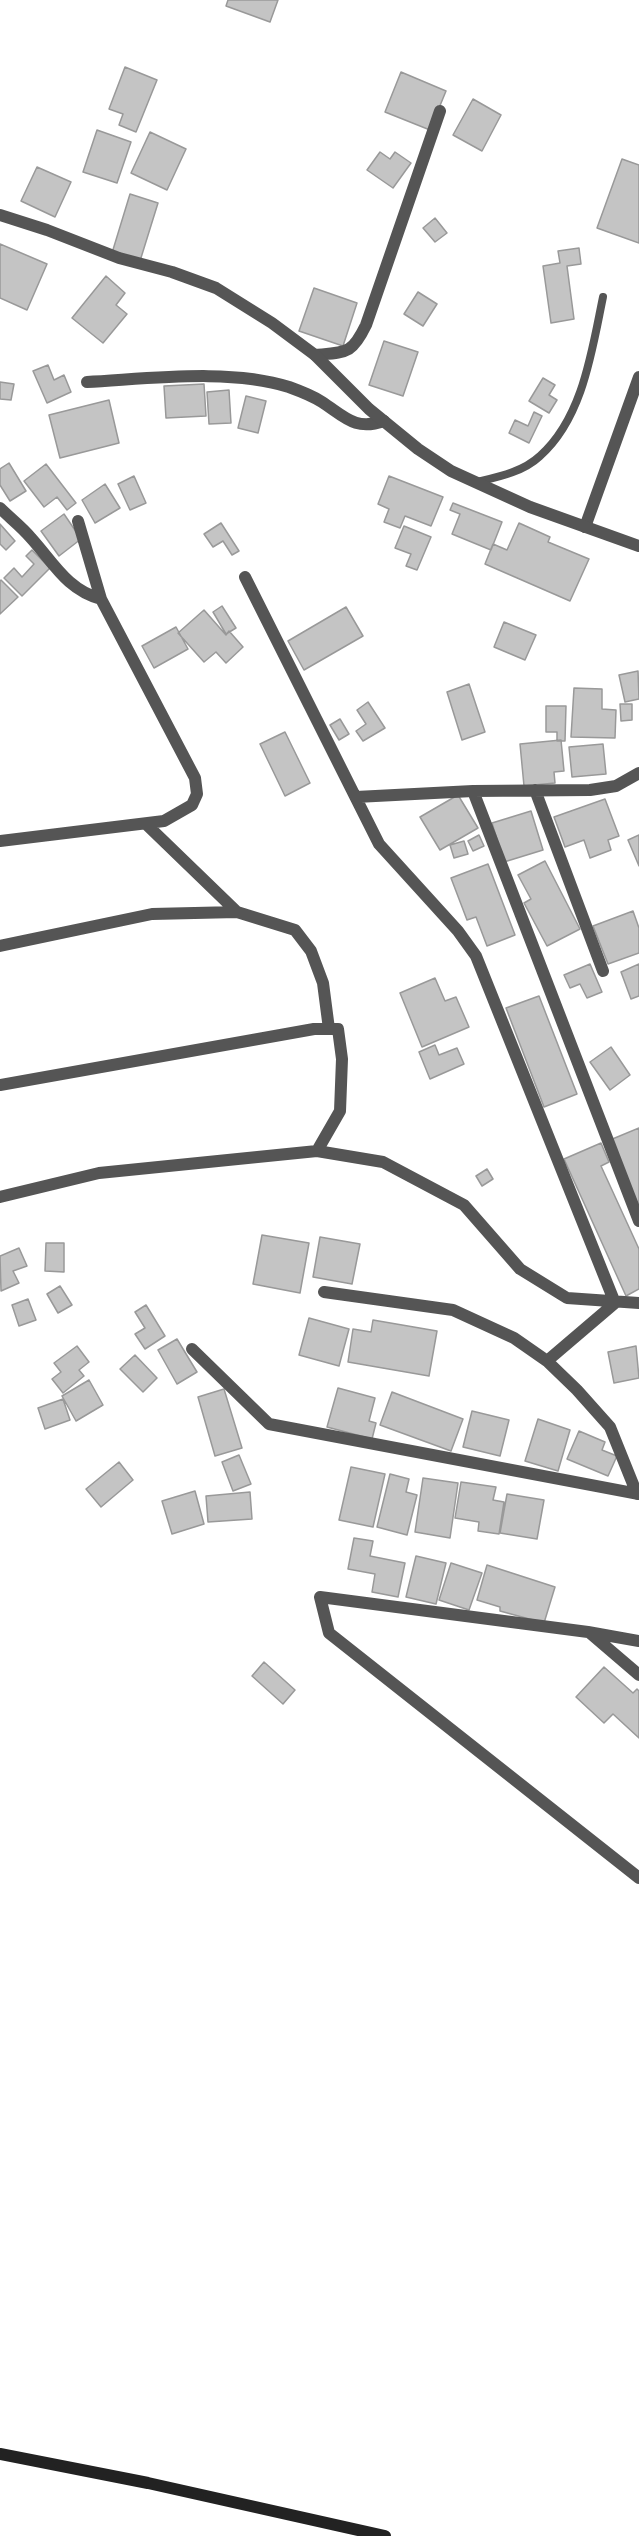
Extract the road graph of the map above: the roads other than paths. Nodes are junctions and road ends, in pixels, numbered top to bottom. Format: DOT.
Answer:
graph roads {
  1 [pos="440,111"];
  2 [pos="0,215"];
  3 [pos="603,297"];
  4 [pos="315,355"];
  5 [pos="639,377"];
  6 [pos="87,382"];
  7 [pos="384,422"];
  8 [pos="477,482"];
  9 [pos="0,508"];
  10 [pos="78,521"];
  11 [pos="585,527"];
  12 [pos="639,546"];
  13 [pos="245,576"];
  14 [pos="101,599"];
  15 [pos="639,773"];
  16 [pos="535,790"];
  17 [pos="473,791"];
  18 [pos="356,797"];
  19 [pos="146,824"];
  20 [pos="0,841"];
  21 [pos="237,912"];
  22 [pos="0,946"];
  23 [pos="603,971"];
  24 [pos="328,1029"];
  25 [pos="0,1084"];
  26 [pos="317,1151"];
  27 [pos="0,1197"];
  28 [pos="639,1221"];
  29 [pos="324,1292"];
  30 [pos="615,1303"];
  31 [pos="639,1303"];
  32 [pos="192,1349"];
  33 [pos="547,1361"];
  34 [pos="638,1494"];
  35 [pos="588,1632"];
  36 [pos="639,1641"];
  37 [pos="639,1674"];
  38 [pos="639,1878"];
  39 [pos="0,2454"];
  40 [pos="385,2536"];
  1 -- 4 [label="street"];
  2 -- 4 [label="street"];
  3 -- 8 [label="lane"];
  4 -- 7 [label="street"];
  5 -- 11 [label="street"];
  6 -- 7 [label="street"];
  7 -- 8 [label="street"];
  8 -- 11 [label="street"];
  9 -- 14 [label="street"];
  10 -- 14 [label="street"];
  11 -- 12 [label="street"];
  13 -- 18 [label="street"];
  14 -- 19 [label="street"];
  15 -- 16 [label="street"];
  16 -- 17 [label="street"];
  16 -- 23 [label="street"];
  17 -- 18 [label="street"];
  17 -- 28 [label="street"];
  18 -- 30 [label="street"];
  19 -- 20 [label="street"];
  19 -- 21 [label="street"];
  21 -- 22 [label="street"];
  21 -- 24 [label="street"];
  24 -- 25 [label="street"];
  24 -- 26 [label="street"];
  26 -- 27 [label="street"];
  26 -- 30 [label="street"];
  29 -- 33 [label="street"];
  30 -- 31 [label="street"];
  30 -- 33 [label="street"];
  32 -- 34 [label="street"];
  33 -- 34 [label="street"];
  35 -- 36 [label="street"];
  35 -- 37 [label="street"];
  35 -- 38 [label="street"];
  39 -- 40 [label="main road"];
}
